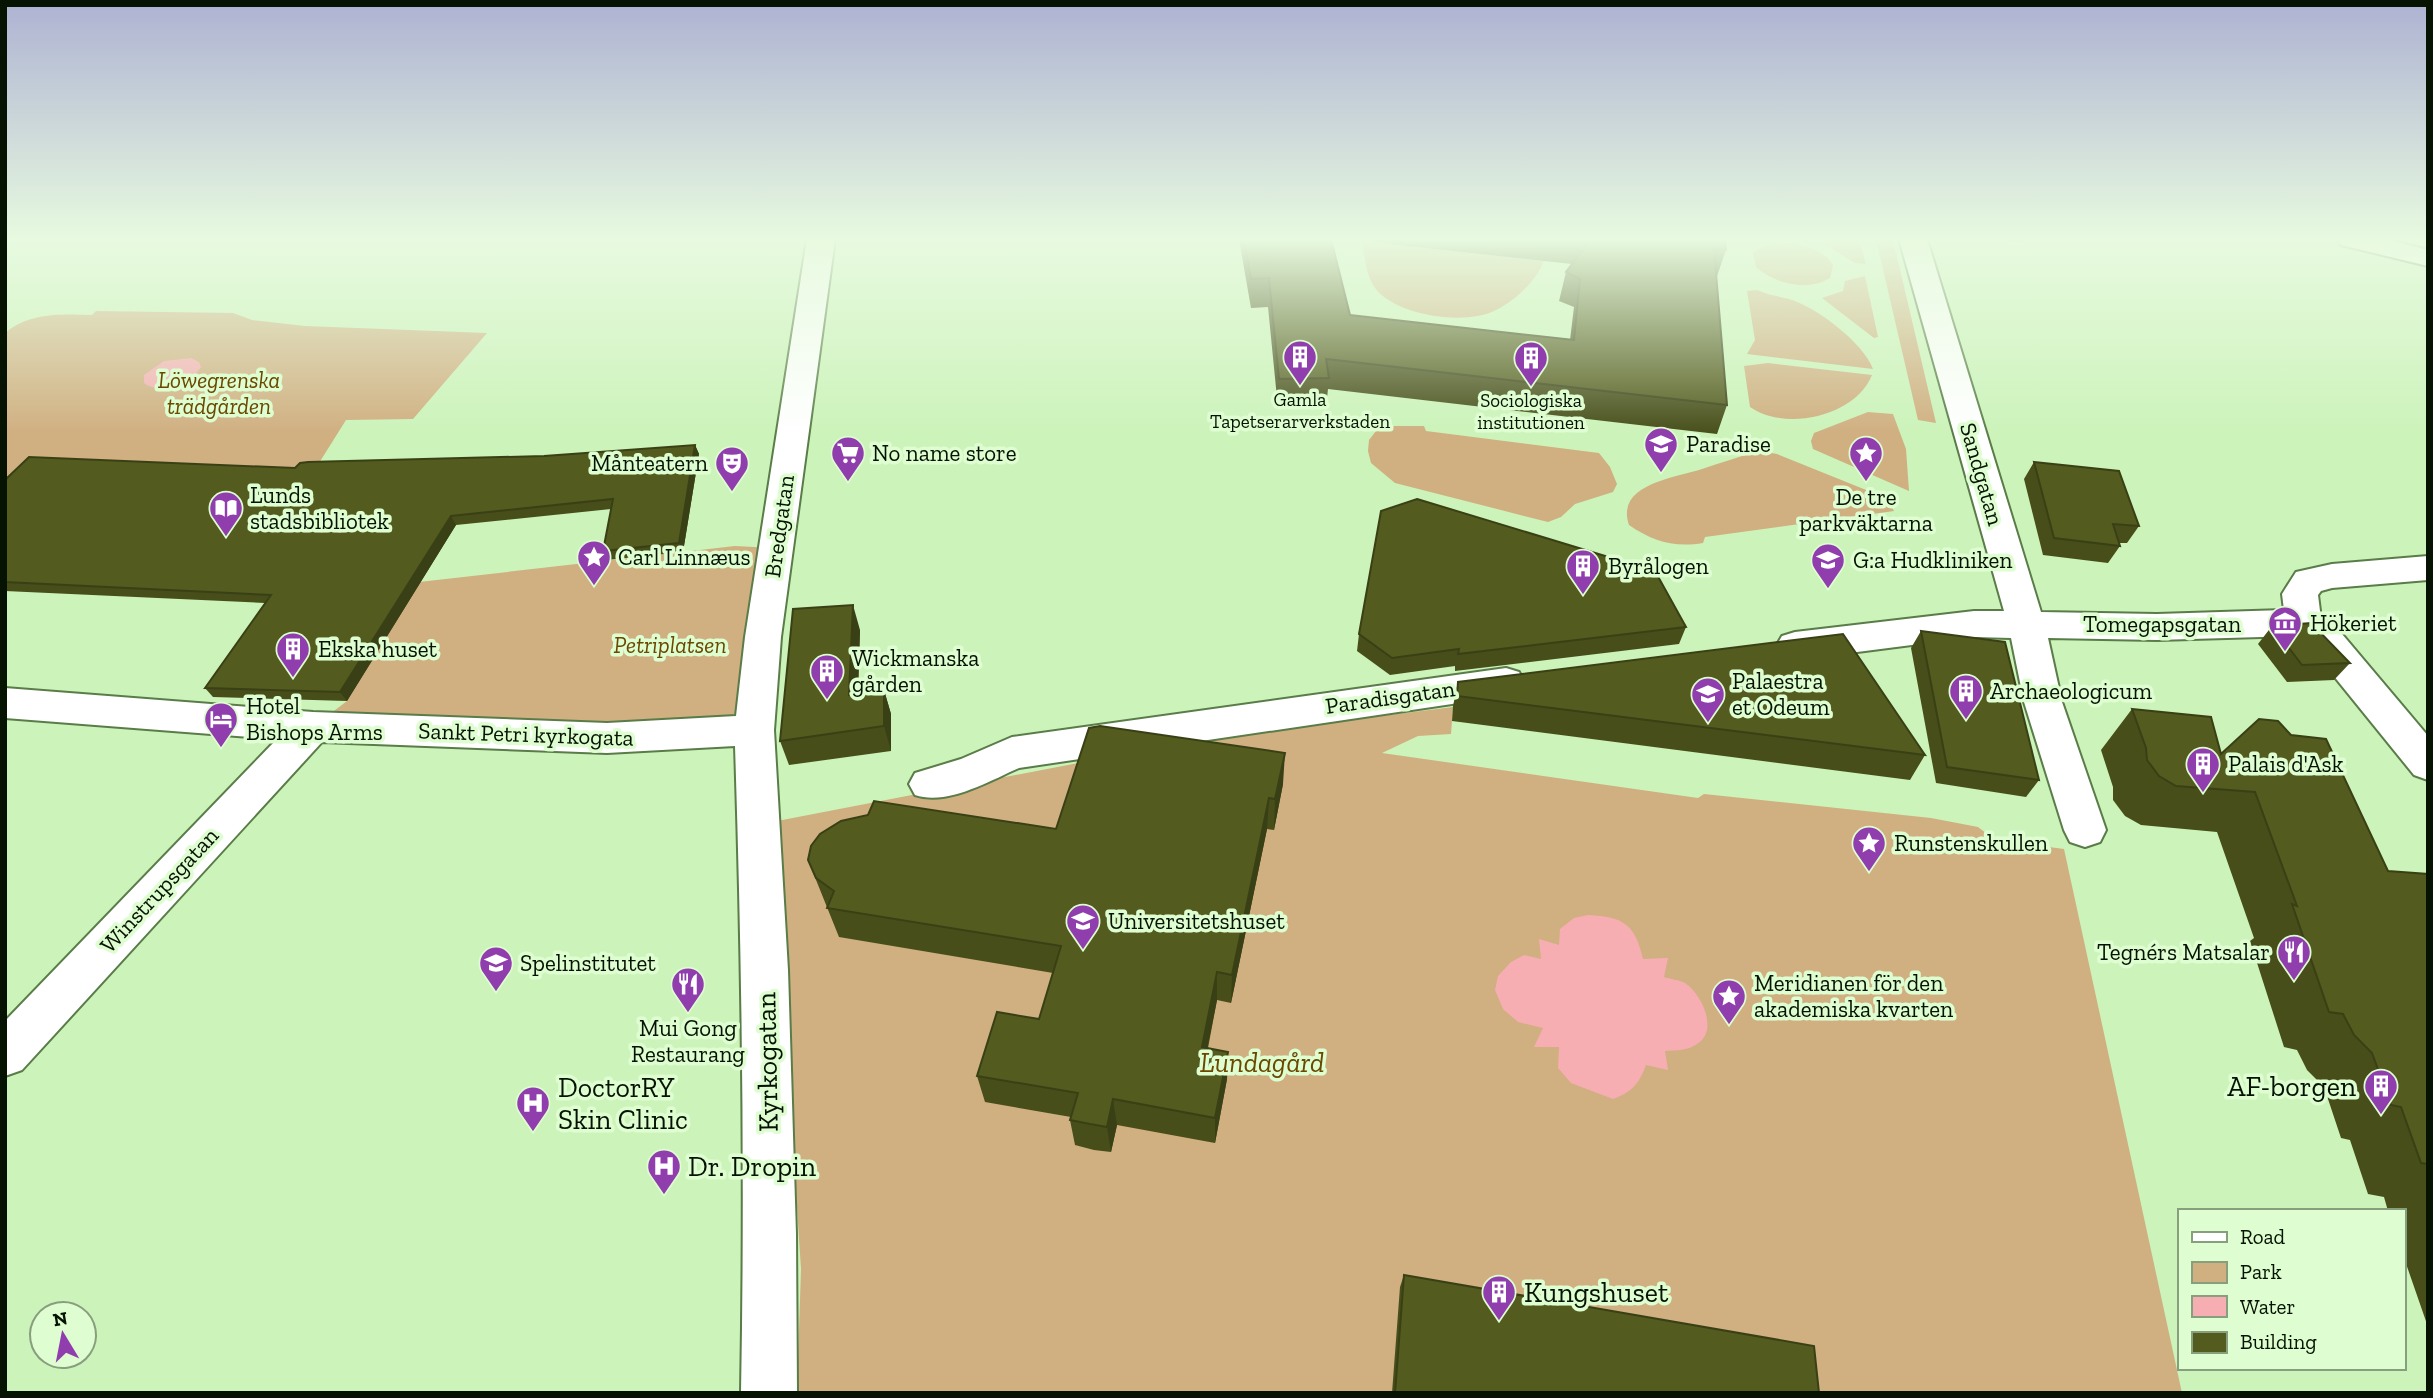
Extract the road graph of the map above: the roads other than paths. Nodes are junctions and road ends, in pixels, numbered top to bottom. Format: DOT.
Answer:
graph roads {
  1 [pos="811,304"];
  2 [pos="1932,304"];
  3 [pos="2428,568"];
  4 [pos="2026,623"];
  5 [pos="2303,623"];
  6 [pos="1759,650"];
  7 [pos="1545,677"];
  8 [pos="5,703"];
  9 [pos="313,727"];
  10 [pos="754,730"];
  11 [pos="2428,764"];
  12 [pos="929,784"];
  13 [pos="756,815"];
  14 [pos="2085,830"];
  15 [pos="5,1054"];
  16 [pos="769,1393"];
  1 -- 10 [label="street, Bredgatan"];
  2 -- 4 [label="street, Sandgatan"];
  3 -- 5 [label="street"];
  4 -- 5 [label="street, Tomegapsgatan"];
  4 -- 6 [label="street"];
  4 -- 14 [label="street, Sandgatan"];
  5 -- 11 [label="street"];
  7 -- 12 [label="street, Paradisgatan"];
  8 -- 9 [label="street, Sankt Petri kyrkogata"];
  9 -- 10 [label="street, Sankt Petri kyrkogata"];
  9 -- 15 [label="street, Winstrupsgatan"];
  10 -- 13 [label="street, Bredgatan"];
  13 -- 16 [label="street, Kyrkogatan"];
}
